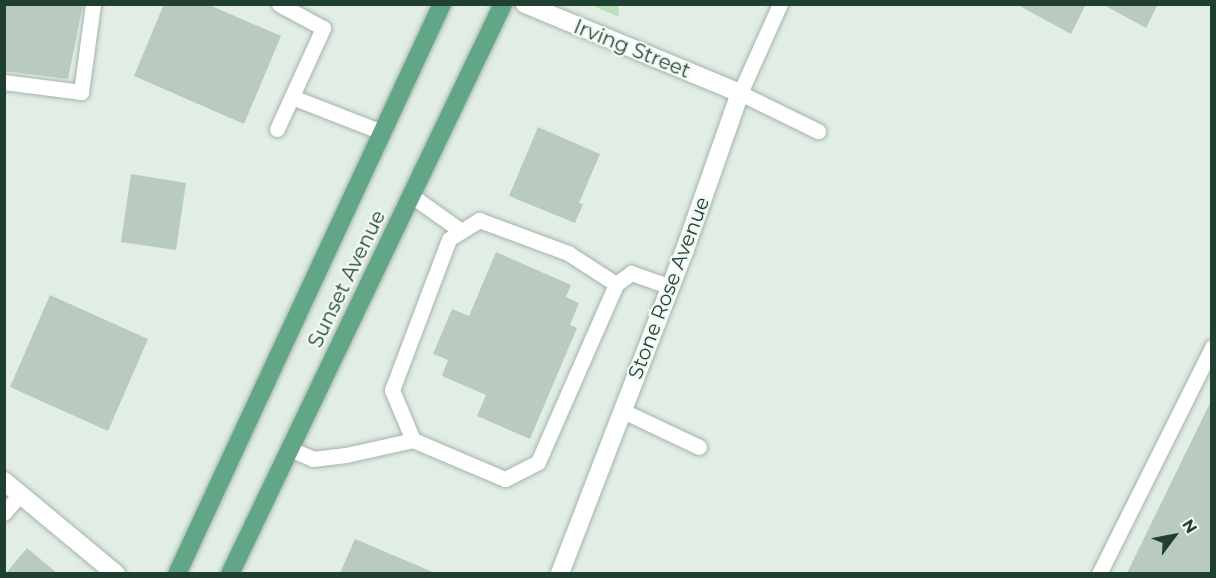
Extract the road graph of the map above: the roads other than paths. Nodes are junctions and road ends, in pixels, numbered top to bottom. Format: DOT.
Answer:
graph roads {
  1 [pos="93,4"];
  2 [pos="279,4"];
  3 [pos="442,4"];
  4 [pos="503,4"];
  5 [pos="525,4"];
  6 [pos="780,4"];
  7 [pos="4,82"];
  8 [pos="740,93"];
  9 [pos="292,97"];
  10 [pos="277,129"];
  11 [pos="818,131"];
  12 [pos="382,132"];
  13 [pos="412,196"];
  14 [pos="461,231"];
  15 [pos="616,284"];
  16 [pos="670,287"];
  17 [pos="1212,347"];
  18 [pos="623,411"];
  19 [pos="413,440"];
  20 [pos="699,447"];
  21 [pos="290,448"];
  22 [pos="4,481"];
  23 [pos="20,494"];
  24 [pos="4,513"];
  25 [pos="116,573"];
  26 [pos="177,573"];
  27 [pos="230,573"];
  28 [pos="560,573"];
  29 [pos="1099,573"];
  1 -- 7 [label="lane"];
  2 -- 9 [label="lane"];
  3 -- 12 [label="main road, Sunset Avenue"];
  4 -- 13 [label="main road, Sunset Avenue"];
  5 -- 8 [label="street, Irving Street"];
  6 -- 8 [label="lane, Stone Rose Avenue"];
  8 -- 11 [label="lane"];
  8 -- 16 [label="street, Stone Rose Avenue"];
  9 -- 10 [label="lane"];
  9 -- 12 [label="lane"];
  12 -- 26 [label="main road, Sunset Avenue"];
  13 -- 14 [label="lane"];
  13 -- 21 [label="main road, Sunset Avenue"];
  14 -- 15 [label="lane"];
  14 -- 19 [label="lane"];
  15 -- 16 [label="lane"];
  15 -- 19 [label="lane"];
  16 -- 18 [label="street, Stone Rose Avenue"];
  17 -- 29 [label="lane"];
  18 -- 20 [label="lane"];
  18 -- 28 [label="street, Stone Rose Avenue"];
  19 -- 21 [label="lane"];
  21 -- 27 [label="main road, Sunset Avenue"];
  22 -- 23 [label="street"];
  23 -- 24 [label="lane"];
  23 -- 25 [label="street"];
}
